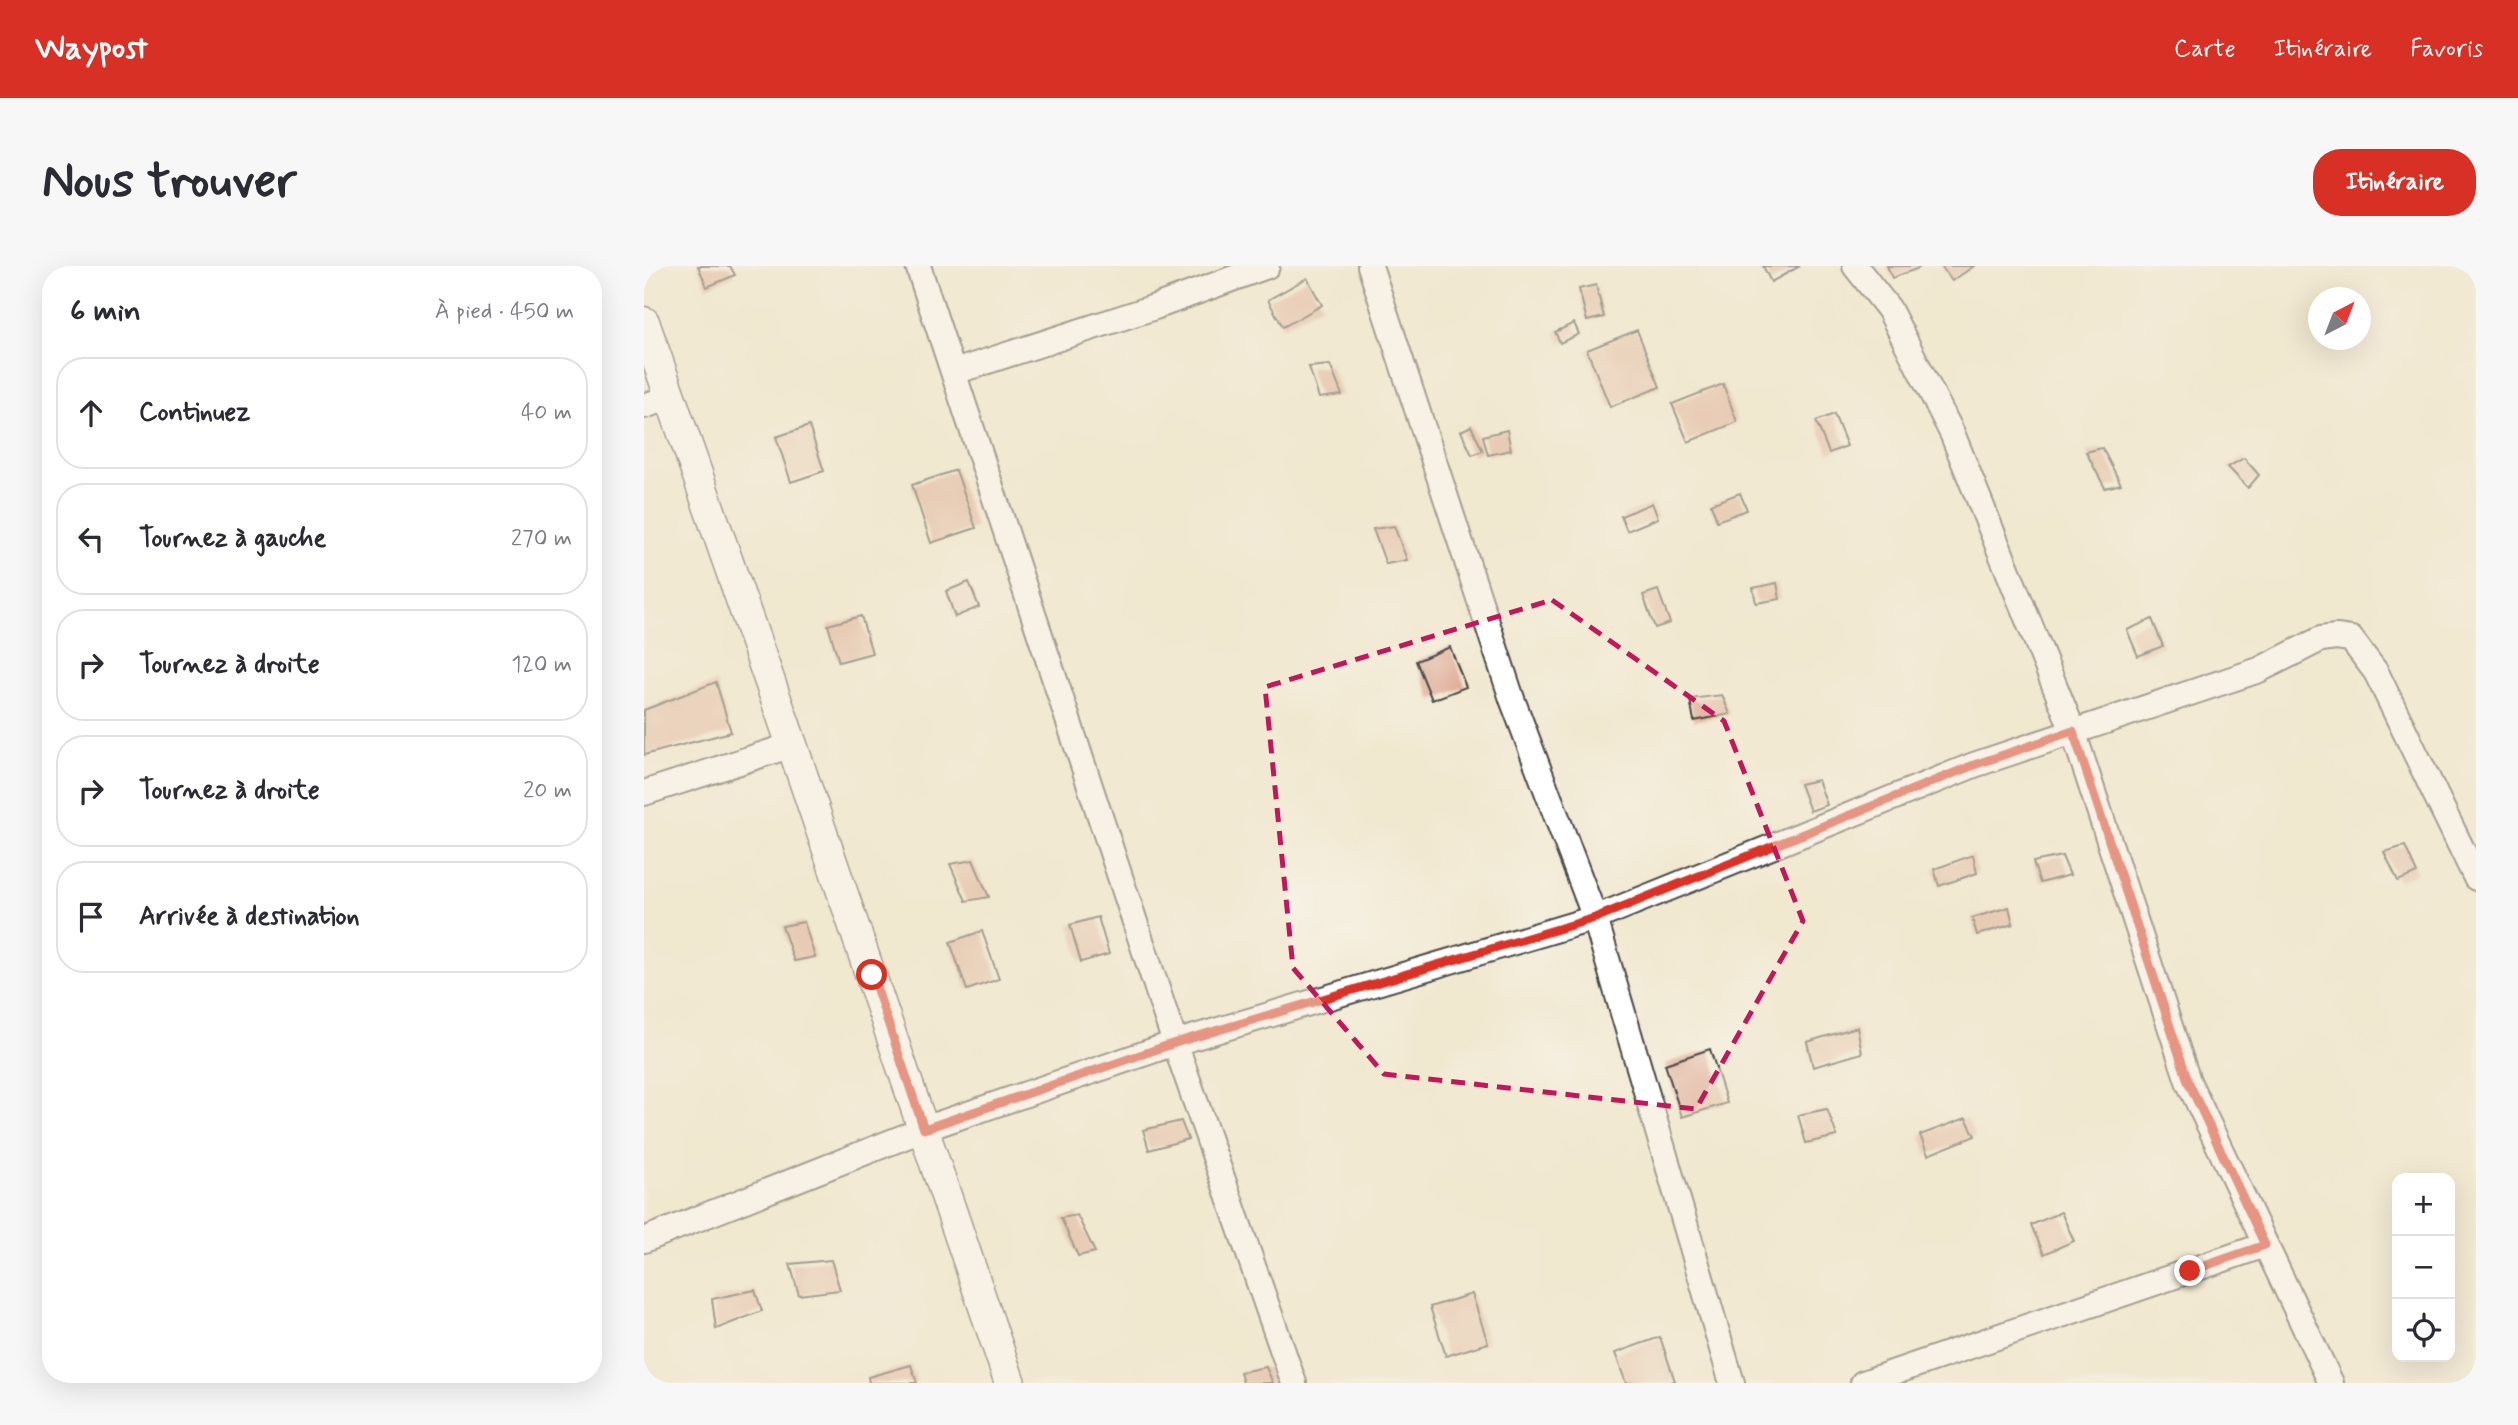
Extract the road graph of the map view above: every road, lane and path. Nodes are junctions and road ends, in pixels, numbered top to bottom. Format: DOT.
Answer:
graph roads {
  1 [pos="918,266"];
  2 [pos="1268,266"];
  3 [pos="1370,266"];
  4 [pos="1855,266"];
  5 [pos="644,322"];
  6 [pos="954,372"];
  7 [pos="658,401"];
  8 [pos="2073,731"];
  9 [pos="792,744"];
  10 [pos="644,793"];
  11 [pos="2476,878"];
  12 [pos="1595,918"];
  13 [pos="1175,1043"];
  14 [pos="924,1129"];
  15 [pos="644,1240"];
  16 [pos="2265,1245"];
  17 [pos="1010,1383"];
  18 [pos="1294,1383"];
  19 [pos="1732,1383"];
  20 [pos="1863,1383"];
  21 [pos="2331,1383"];
  1 -- 6 [label="street"];
  2 -- 6 [label="street"];
  3 -- 12 [label="street"];
  4 -- 8 [label="street"];
  5 -- 7 [label="street"];
  6 -- 13 [label="street"];
  7 -- 9 [label="street"];
  8 -- 11 [label="street"];
  8 -- 12 [label="street"];
  8 -- 16 [label="street"];
  9 -- 10 [label="street"];
  9 -- 14 [label="street"];
  12 -- 13 [label="street"];
  12 -- 19 [label="street"];
  13 -- 14 [label="street"];
  13 -- 18 [label="street"];
  14 -- 15 [label="street"];
  14 -- 17 [label="street"];
  16 -- 20 [label="street"];
  16 -- 21 [label="street"];
}
